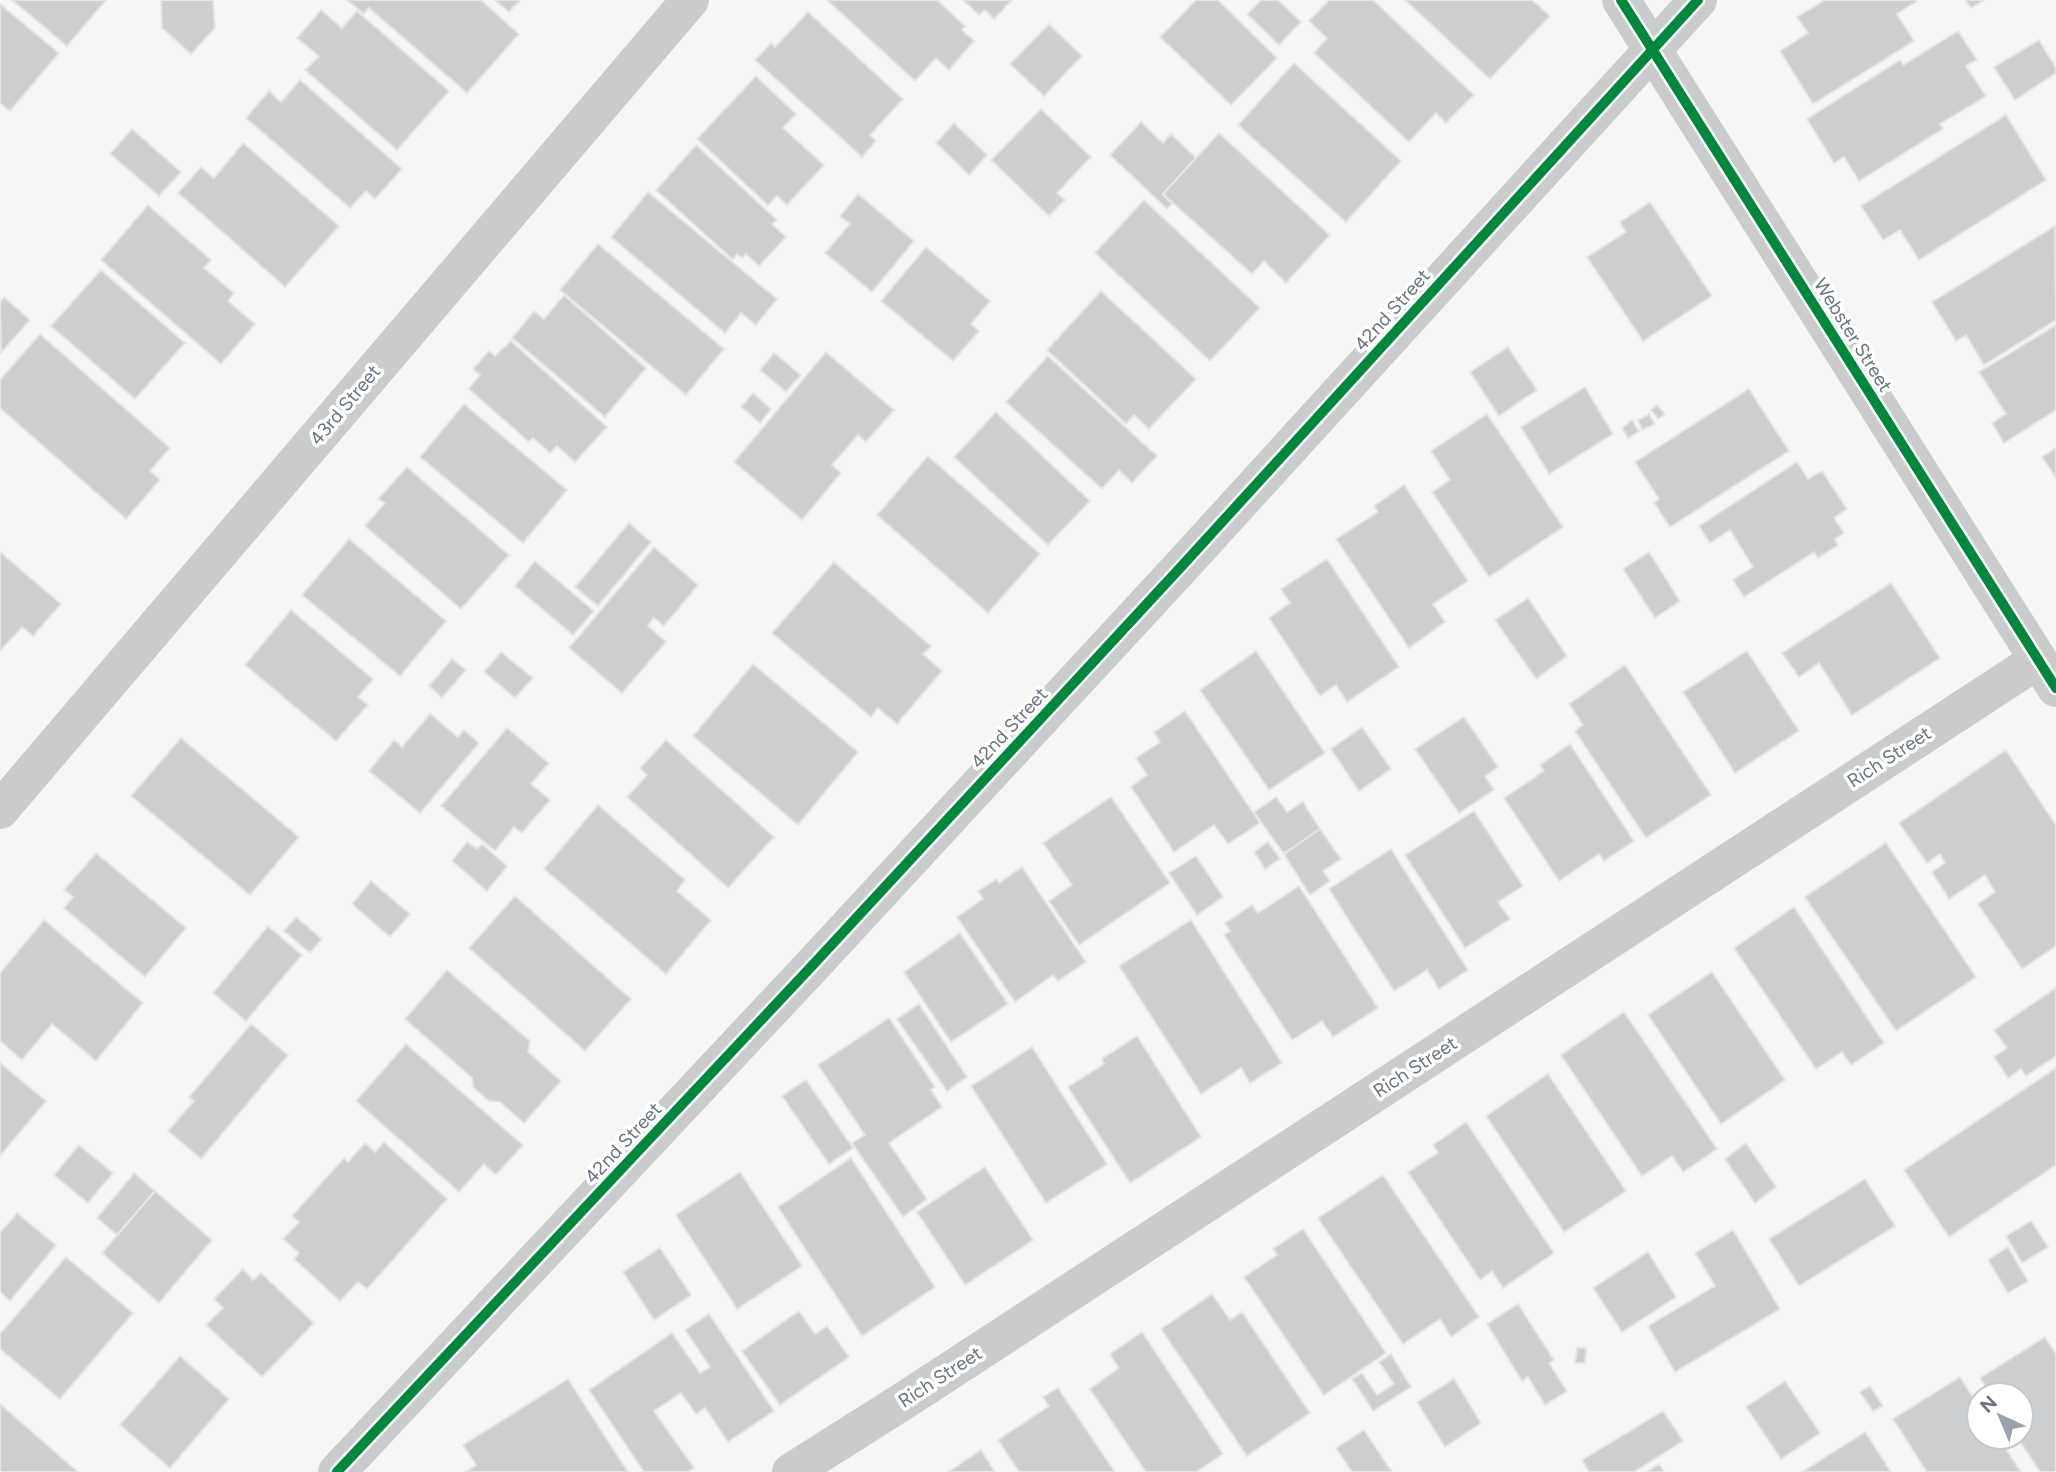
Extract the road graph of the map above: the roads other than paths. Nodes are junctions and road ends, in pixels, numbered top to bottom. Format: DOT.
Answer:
graph roads {
  1 [pos="690,0"];
  2 [pos="1620,0"];
  3 [pos="1698,0"];
  4 [pos="1652,51"];
  5 [pos="2047,674"];
  6 [pos="0,810"];
  7 [pos="337,1472"];
  8 [pos="791,1472"];
  1 -- 6 [label="street, 43rd Street"];
  2 -- 4 [label="street, Webster Street"];
  3 -- 4 [label="street, 42nd Street"];
  4 -- 5 [label="street, Webster Street"];
  4 -- 7 [label="street, 42nd Street"];
  5 -- 8 [label="street, Rich Street"];
}
